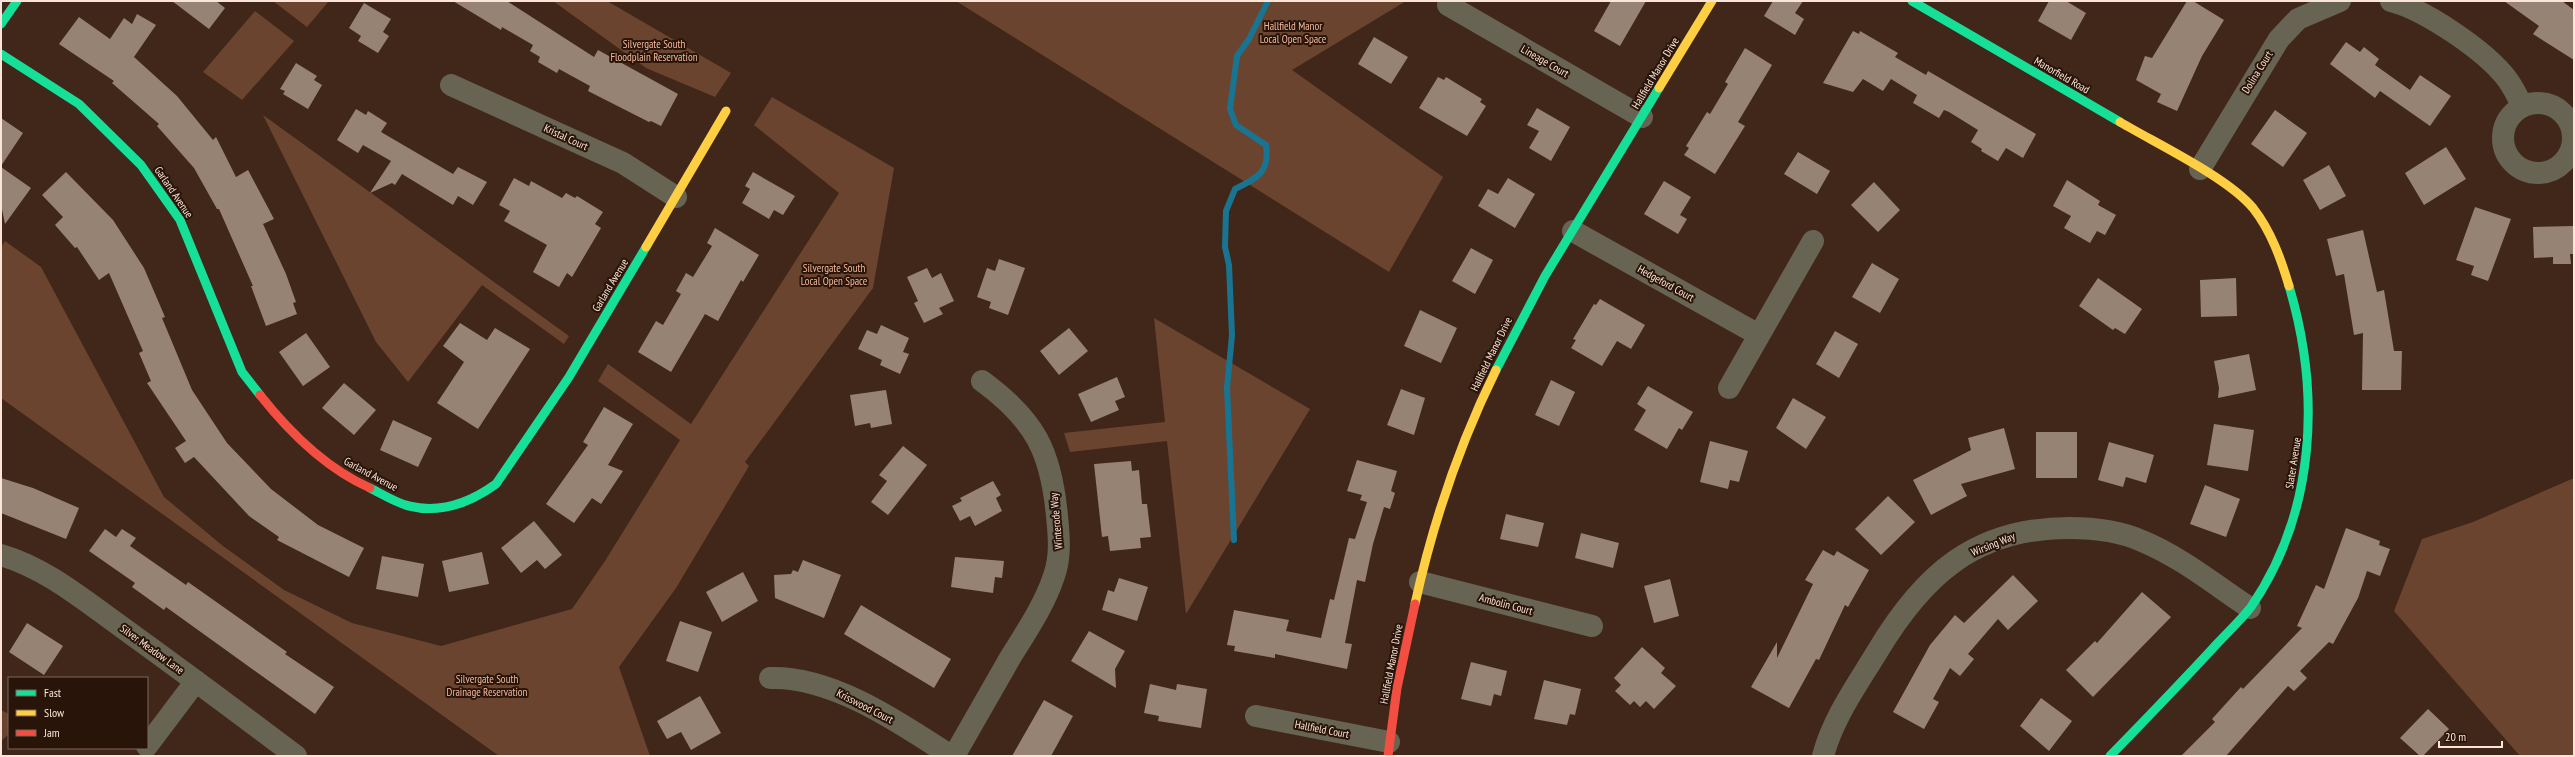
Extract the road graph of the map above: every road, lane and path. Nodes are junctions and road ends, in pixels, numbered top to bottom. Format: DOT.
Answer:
graph roads {
  1 [pos="17,1"];
  2 [pos="1712,1"];
  3 [pos="1912,1"];
  4 [pos="2340,1"];
  5 [pos="2391,1"];
  6 [pos="1448,5"];
  7 [pos="1,24"];
  8 [pos="1,54"];
  9 [pos="451,85"];
  10 [pos="2522,106"];
  11 [pos="726,111"];
  12 [pos="1642,117"];
  13 [pos="2200,169"];
  14 [pos="676,197"];
  15 [pos="1573,231"];
  16 [pos="1813,241"];
  17 [pos="1759,335"];
  18 [pos="982,381"];
  19 [pos="1729,388"];
  20 [pos="1,554"];
  21 [pos="1420,582"];
  22 [pos="2250,608"];
  23 [pos="1592,626"];
  24 [pos="770,678"];
  25 [pos="196,681"];
  26 [pos="1256,716"];
  27 [pos="148,745"];
  28 [pos="1389,749"];
  29 [pos="296,756"];
  30 [pos="953,756"];
  31 [pos="1823,756"];
  32 [pos="2110,756"];
  1 -- 7 [label="street"];
  2 -- 12 [label="street, Hallfield Manor Drive"];
  3 -- 13 [label="street, Manorfield Road"];
  4 -- 13 [label="street, Dolina Court"];
  5 -- 10 [label="street"];
  6 -- 12 [label="street, Lineage Court"];
  8 -- 14 [label="street, Garland Avenue"];
  9 -- 14 [label="street, Kristal Court"];
  11 -- 14 [label="street, Garland Avenue"];
  12 -- 15 [label="street, Hallfield Manor Drive"];
  13 -- 22 [label="street, Slater Avenue"];
  15 -- 17 [label="street, Hedgeford Court"];
  15 -- 21 [label="street, Hallfield Manor Drive"];
  16 -- 17 [label="street"];
  17 -- 19 [label="street"];
  18 -- 30 [label="street, Winterode Way"];
  20 -- 25 [label="street, Silver Meadow Lane"];
  21 -- 23 [label="street, Ambolin Court"];
  21 -- 28 [label="street, Hallfield Manor Drive"];
  22 -- 31 [label="street, Wirsing Way"];
  22 -- 32 [label="street, Slater Avenue"];
  24 -- 30 [label="street, Krisswood Court"];
  25 -- 27 [label="street"];
  25 -- 29 [label="street, Silver Meadow Lane"];
  26 -- 28 [label="street, Hallfield Court"];
}
